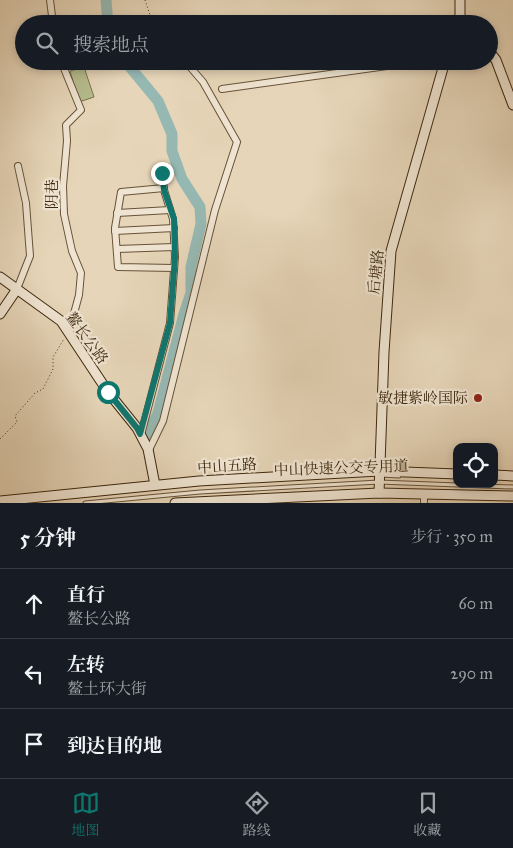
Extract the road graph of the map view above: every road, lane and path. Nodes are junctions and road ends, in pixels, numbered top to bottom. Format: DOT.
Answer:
graph roads {
  1 [pos="50,0"];
  2 [pos="145,0"];
  3 [pos="460,0"];
  4 [pos="52,15"];
  5 [pos="150,15"];
  6 [pos="458,15"];
  7 [pos="498,65"];
  8 [pos="65,70"];
  9 [pos="192,70"];
  10 [pos="358,70"];
  11 [pos="442,70"];
  12 [pos="222,89"];
  13 [pos="513,105"];
  14 [pos="18,166"];
  15 [pos="162,173"];
  16 [pos="164,188"];
  17 [pos="170,210"];
  18 [pos="117,213"];
  19 [pos="174,228"];
  20 [pos="116,231"];
  21 [pos="174,247"];
  22 [pos="117,249"];
  23 [pos="174,268"];
  24 [pos="0,277"];
  25 [pos="17,289"];
  26 [pos="0,314"];
  27 [pos="69,332"];
  28 [pos="140,434"];
  29 [pos="0,439"];
  30 [pos="148,452"];
  31 [pos="453,474"];
  32 [pos="498,475"];
  33 [pos="379,476"];
  34 [pos="513,476"];
  35 [pos="453,478"];
  36 [pos="498,479"];
  37 [pos="513,480"];
  38 [pos="155,486"];
  39 [pos="513,487"];
  40 [pos="379,493"];
  41 [pos="507,498"];
  42 [pos="424,499"];
  43 [pos="0,501"];
  44 [pos="207,502"];
  45 [pos="18,503"];
  46 [pos="85,503"];
  47 [pos="175,503"];
  1 -- 4 [label="street"];
  2 -- 5 [label="path"];
  3 -- 6 [label="street"];
  7 -- 13 [label="street"];
  8 -- 27 [label="street, 阴巷"];
  9 -- 30 [label="street"];
  10 -- 12 [label="street"];
  11 -- 33 [label="street, 后塘路"];
  14 -- 25 [label="street"];
  15 -- 16 [label="street"];
  16 -- 17 [label="street"];
  16 -- 18 [label="street"];
  17 -- 18 [label="street"];
  17 -- 19 [label="street"];
  18 -- 20 [label="street"];
  19 -- 20 [label="street"];
  19 -- 21 [label="street"];
  20 -- 22 [label="street"];
  21 -- 22 [label="street"];
  21 -- 23 [label="street"];
  22 -- 23 [label="street"];
  23 -- 28 [label="street"];
  24 -- 25 [label="street, 鳌长公路"];
  25 -- 26 [label="street"];
  25 -- 27 [label="street, 鳌长公路"];
  27 -- 28 [label="street, 鳌长公路"];
  27 -- 29 [label="path"];
  28 -- 30 [label="street, 鳌长公路"];
  30 -- 38 [label="street, 鳌长公路"];
  31 -- 33 [label="street, 中山五路"];
  32 -- 34 [label="street"];
  33 -- 35 [label="lane, 中山快速公交专用道"];
  33 -- 38 [label="street, 中山五路"];
  33 -- 39 [label="lane, 中山快速公交专用道"];
  33 -- 40 [label="street, 后塘路"];
  33 -- 45 [label="lane, 中山快速公交专用道"];
  33 -- 46 [label="lane, 中山快速公交专用道"];
  36 -- 37 [label="lane"];
  38 -- 43 [label="street, 中山五路"];
  40 -- 42 [label="street"];
  40 -- 44 [label="street"];
  41 -- 42 [label="street"];
  44 -- 47 [label="street"];
}
